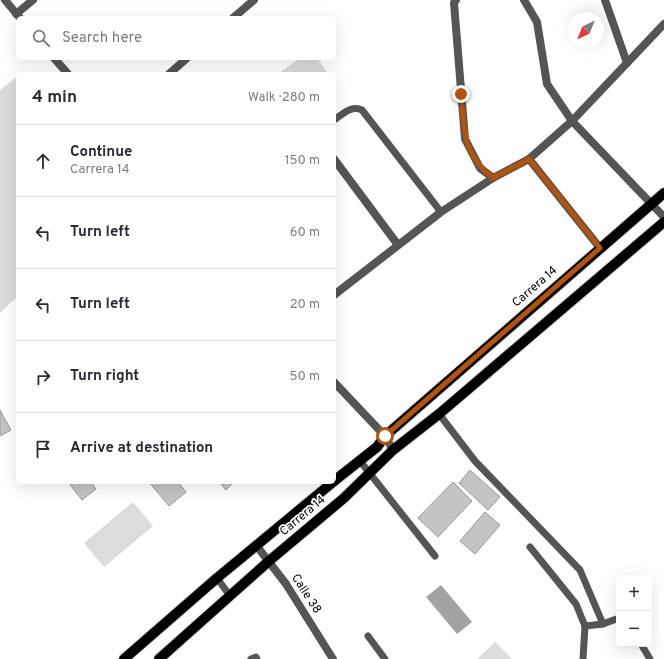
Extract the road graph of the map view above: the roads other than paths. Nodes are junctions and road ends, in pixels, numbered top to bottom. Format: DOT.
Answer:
graph roads {
  1 [pos="4,0"];
  2 [pos="33,0"];
  3 [pos="254,0"];
  4 [pos="456,0"];
  5 [pos="524,0"];
  6 [pos="605,0"];
  7 [pos="18,16"];
  8 [pos="235,16"];
  9 [pos="664,24"];
  10 [pos="56,60"];
  11 [pos="185,60"];
  12 [pos="627,62"];
  13 [pos="66,72"];
  14 [pos="171,72"];
  15 [pos="336,119"];
  16 [pos="572,121"];
  17 [pos="529,159"];
  18 [pos="336,162"];
  19 [pos="493,178"];
  20 [pos="664,193"];
  21 [pos="652,204"];
  22 [pos="441,212"];
  23 [pos="664,217"];
  24 [pos="664,222"];
  25 [pos="398,245"];
  26 [pos="600,248"];
  27 [pos="336,293"];
  28 [pos="336,384"];
  29 [pos="439,414"];
  30 [pos="385,436"];
  31 [pos="393,450"];
  32 [pos="360,461"];
  33 [pos="369,472"];
  34 [pos="336,480"];
  35 [pos="331,484"];
  36 [pos="256,545"];
  37 [pos="530,547"];
  38 [pos="435,556"];
  39 [pos="269,561"];
  40 [pos="217,578"];
  41 [pos="230,596"];
  42 [pos="616,619"];
  43 [pos="603,624"];
  44 [pos="585,626"];
  45 [pos="368,636"];
  46 [pos="643,647"];
  47 [pos="124,659"];
  48 [pos="159,659"];
  49 [pos="251,659"];
  50 [pos="257,659"];
  51 [pos="333,659"];
  52 [pos="385,659"];
  53 [pos="583,659"];
  54 [pos="650,659"];
  1 -- 7 [label="street"];
  2 -- 7 [label="street"];
  3 -- 8 [label="street"];
  4 -- 19 [label="street"];
  5 -- 16 [label="street"];
  6 -- 12 [label="street"];
  9 -- 12 [label="street"];
  10 -- 13 [label="street"];
  11 -- 14 [label="street"];
  12 -- 16 [label="street"];
  15 -- 22 [label="lane"];
  16 -- 17 [label="street"];
  16 -- 21 [label="street"];
  17 -- 19 [label="street"];
  17 -- 26 [label="street"];
  18 -- 25 [label="street"];
  19 -- 22 [label="street"];
  20 -- 21 [label="main road, Carrera 14"];
  21 -- 23 [label="street"];
  21 -- 26 [label="main road, Carrera 14"];
  22 -- 25 [label="street"];
  24 -- 29 [label="main road, Carrera 14"];
  25 -- 27 [label="street"];
  26 -- 30 [label="main road, Carrera 14"];
  28 -- 30 [label="street"];
  29 -- 31 [label="main road, Carrera 14"];
  29 -- 43 [label="lane"];
  30 -- 31 [label="street"];
  30 -- 32 [label="main road, Carrera 14"];
  31 -- 33 [label="main road, Carrera 14"];
  32 -- 33 [label="lane"];
  32 -- 34 [label="main road, Carrera 14"];
  33 -- 38 [label="lane"];
  33 -- 39 [label="main road, Carrera 14"];
  35 -- 36 [label="main road, Carrera 14"];
  36 -- 39 [label="street, Calle 38"];
  36 -- 40 [label="main road, Carrera 14"];
  37 -- 44 [label="lane"];
  39 -- 41 [label="main road, Carrera 14"];
  39 -- 51 [label="street, Calle 38"];
  40 -- 41 [label="lane"];
  40 -- 47 [label="main road, Carrera 14"];
  41 -- 48 [label="main road, Carrera 14"];
  42 -- 43 [label="lane"];
  43 -- 44 [label="lane"];
  44 -- 53 [label="lane"];
  45 -- 52 [label="lane"];
  46 -- 54 [label="lane"];
  49 -- 50 [label="lane"];
}
